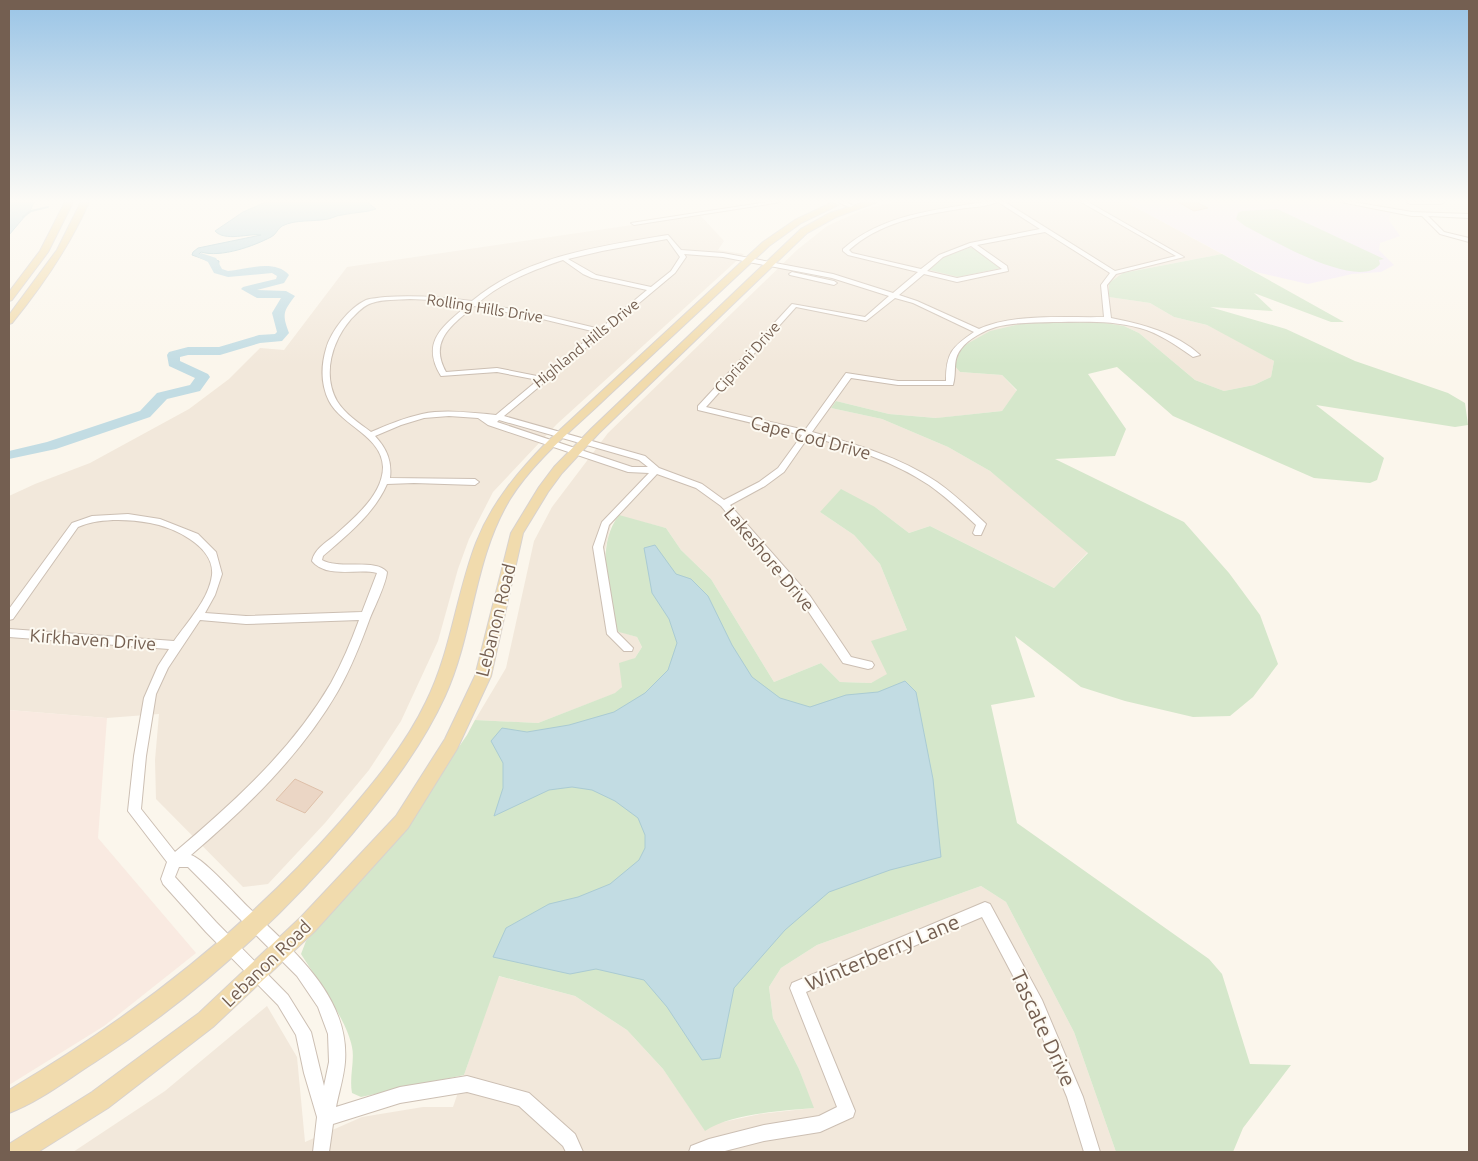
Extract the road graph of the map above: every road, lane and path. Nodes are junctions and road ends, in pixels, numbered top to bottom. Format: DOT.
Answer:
graph roads {
  1 [pos="41,256"];
  2 [pos="58,256"];
  3 [pos="569,256"];
  4 [pos="680,256"];
  5 [pos="696,256"];
  6 [pos="754,256"];
  7 [pos="777,256"];
  8 [pos="866,256"];
  9 [pos="941,256"];
  10 [pos="989,256"];
  11 [pos="1087,256"];
  12 [pos="1178,256"];
  13 [pos="563,258"];
  14 [pos="747,262"];
  15 [pos="767,265"];
  16 [pos="922,271"];
  17 [pos="1114,273"];
  18 [pos="652,289"];
  19 [pos="896,295"];
  20 [pos="9,298"];
  21 [pos="473,304"];
  22 [pos="1108,319"];
  23 [pos="9,320"];
  24 [pos="601,331"];
  25 [pos="979,332"];
  26 [pos="1196,355"];
  27 [pos="542,379"];
  28 [pos="701,408"];
  29 [pos="494,420"];
  30 [pos="807,434"];
  31 [pos="369,436"];
  32 [pos="556,439"];
  33 [pos="580,447"];
  34 [pos="656,470"];
  35 [pos="385,481"];
  36 [pos="475,482"];
  37 [pos="724,504"];
  38 [pos="978,533"];
  39 [pos="9,616"];
  40 [pos="198,616"];
  41 [pos="365,616"];
  42 [pos="9,633"];
  43 [pos="177,645"];
  44 [pos="628,648"];
  45 [pos="868,665"];
  46 [pos="174,861"];
  47 [pos="985,909"];
  48 [pos="255,924"];
  49 [pos="229,945"];
  50 [pos="280,949"];
  51 [pos="256,973"];
  52 [pos="9,1102"];
  53 [pos="325,1118"];
  54 [pos="17,1152"];
  55 [pos="322,1152"];
  56 [pos="575,1152"];
  57 [pos="697,1152"];
  58 [pos="1092,1152"];
  1 -- 20 [label="main road"];
  2 -- 23 [label="main road"];
  3 -- 13 [label="street"];
  4 -- 18 [label="street, Highland Hills Drive"];
  5 -- 14 [label="street"];
  6 -- 14 [label="main road, Lebanon Road"];
  7 -- 15 [label="main road, Lebanon Road"];
  8 -- 16 [label="street"];
  9 -- 16 [label="street"];
  10 -- 16 [label="street"];
  11 -- 17 [label="street"];
  12 -- 17 [label="street"];
  13 -- 18 [label="street"];
  13 -- 21 [label="street"];
  14 -- 15 [label="street"];
  14 -- 32 [label="main road, Lebanon Road"];
  15 -- 19 [label="street"];
  15 -- 33 [label="main road, Lebanon Road"];
  16 -- 19 [label="street"];
  17 -- 22 [label="street"];
  18 -- 24 [label="street, Highland Hills Drive"];
  19 -- 25 [label="street"];
  19 -- 28 [label="street, Cipriani Drive"];
  21 -- 24 [label="street, Rolling Hills Drive"];
  21 -- 27 [label="street"];
  21 -- 31 [label="street, Rolling Hills Drive"];
  22 -- 25 [label="street"];
  22 -- 26 [label="street"];
  24 -- 27 [label="street, Highland Hills Drive"];
  25 -- 30 [label="street"];
  27 -- 29 [label="street, Highland Hills Drive"];
  28 -- 30 [label="street, Cape Cod Drive"];
  29 -- 31 [label="street, Lakeshore Drive"];
  29 -- 32 [label="street, Lakeshore Drive"];
  30 -- 37 [label="street"];
  30 -- 38 [label="street, Cape Cod Drive"];
  31 -- 35 [label="street"];
  32 -- 33 [label="street, Lakeshore Drive"];
  32 -- 48 [label="main road, Lebanon Road"];
  33 -- 34 [label="street, Lakeshore Drive"];
  33 -- 34 [label="street, Lakeshore Drive"];
  33 -- 50 [label="main road, Lebanon Road"];
  34 -- 37 [label="street, Lakeshore Drive"];
  34 -- 44 [label="street"];
  35 -- 36 [label="street"];
  35 -- 41 [label="street"];
  37 -- 45 [label="street, Lakeshore Drive"];
  39 -- 40 [label="street"];
  40 -- 41 [label="street"];
  40 -- 43 [label="street"];
  41 -- 46 [label="street"];
  42 -- 43 [label="street, Kirkhaven Drive"];
  43 -- 46 [label="street"];
  46 -- 48 [label="street"];
  46 -- 49 [label="street"];
  47 -- 57 [label="street, Winterberry Lane"];
  47 -- 58 [label="street, Tascate Drive"];
  48 -- 49 [label="main road, Lebanon Road"];
  48 -- 50 [label="street"];
  49 -- 51 [label="street"];
  49 -- 52 [label="main road, Lebanon Road"];
  50 -- 51 [label="main road, Lebanon Road"];
  50 -- 53 [label="street"];
  51 -- 53 [label="street"];
  51 -- 54 [label="main road, Lebanon Road"];
  53 -- 55 [label="street"];
  53 -- 56 [label="street"];
}
